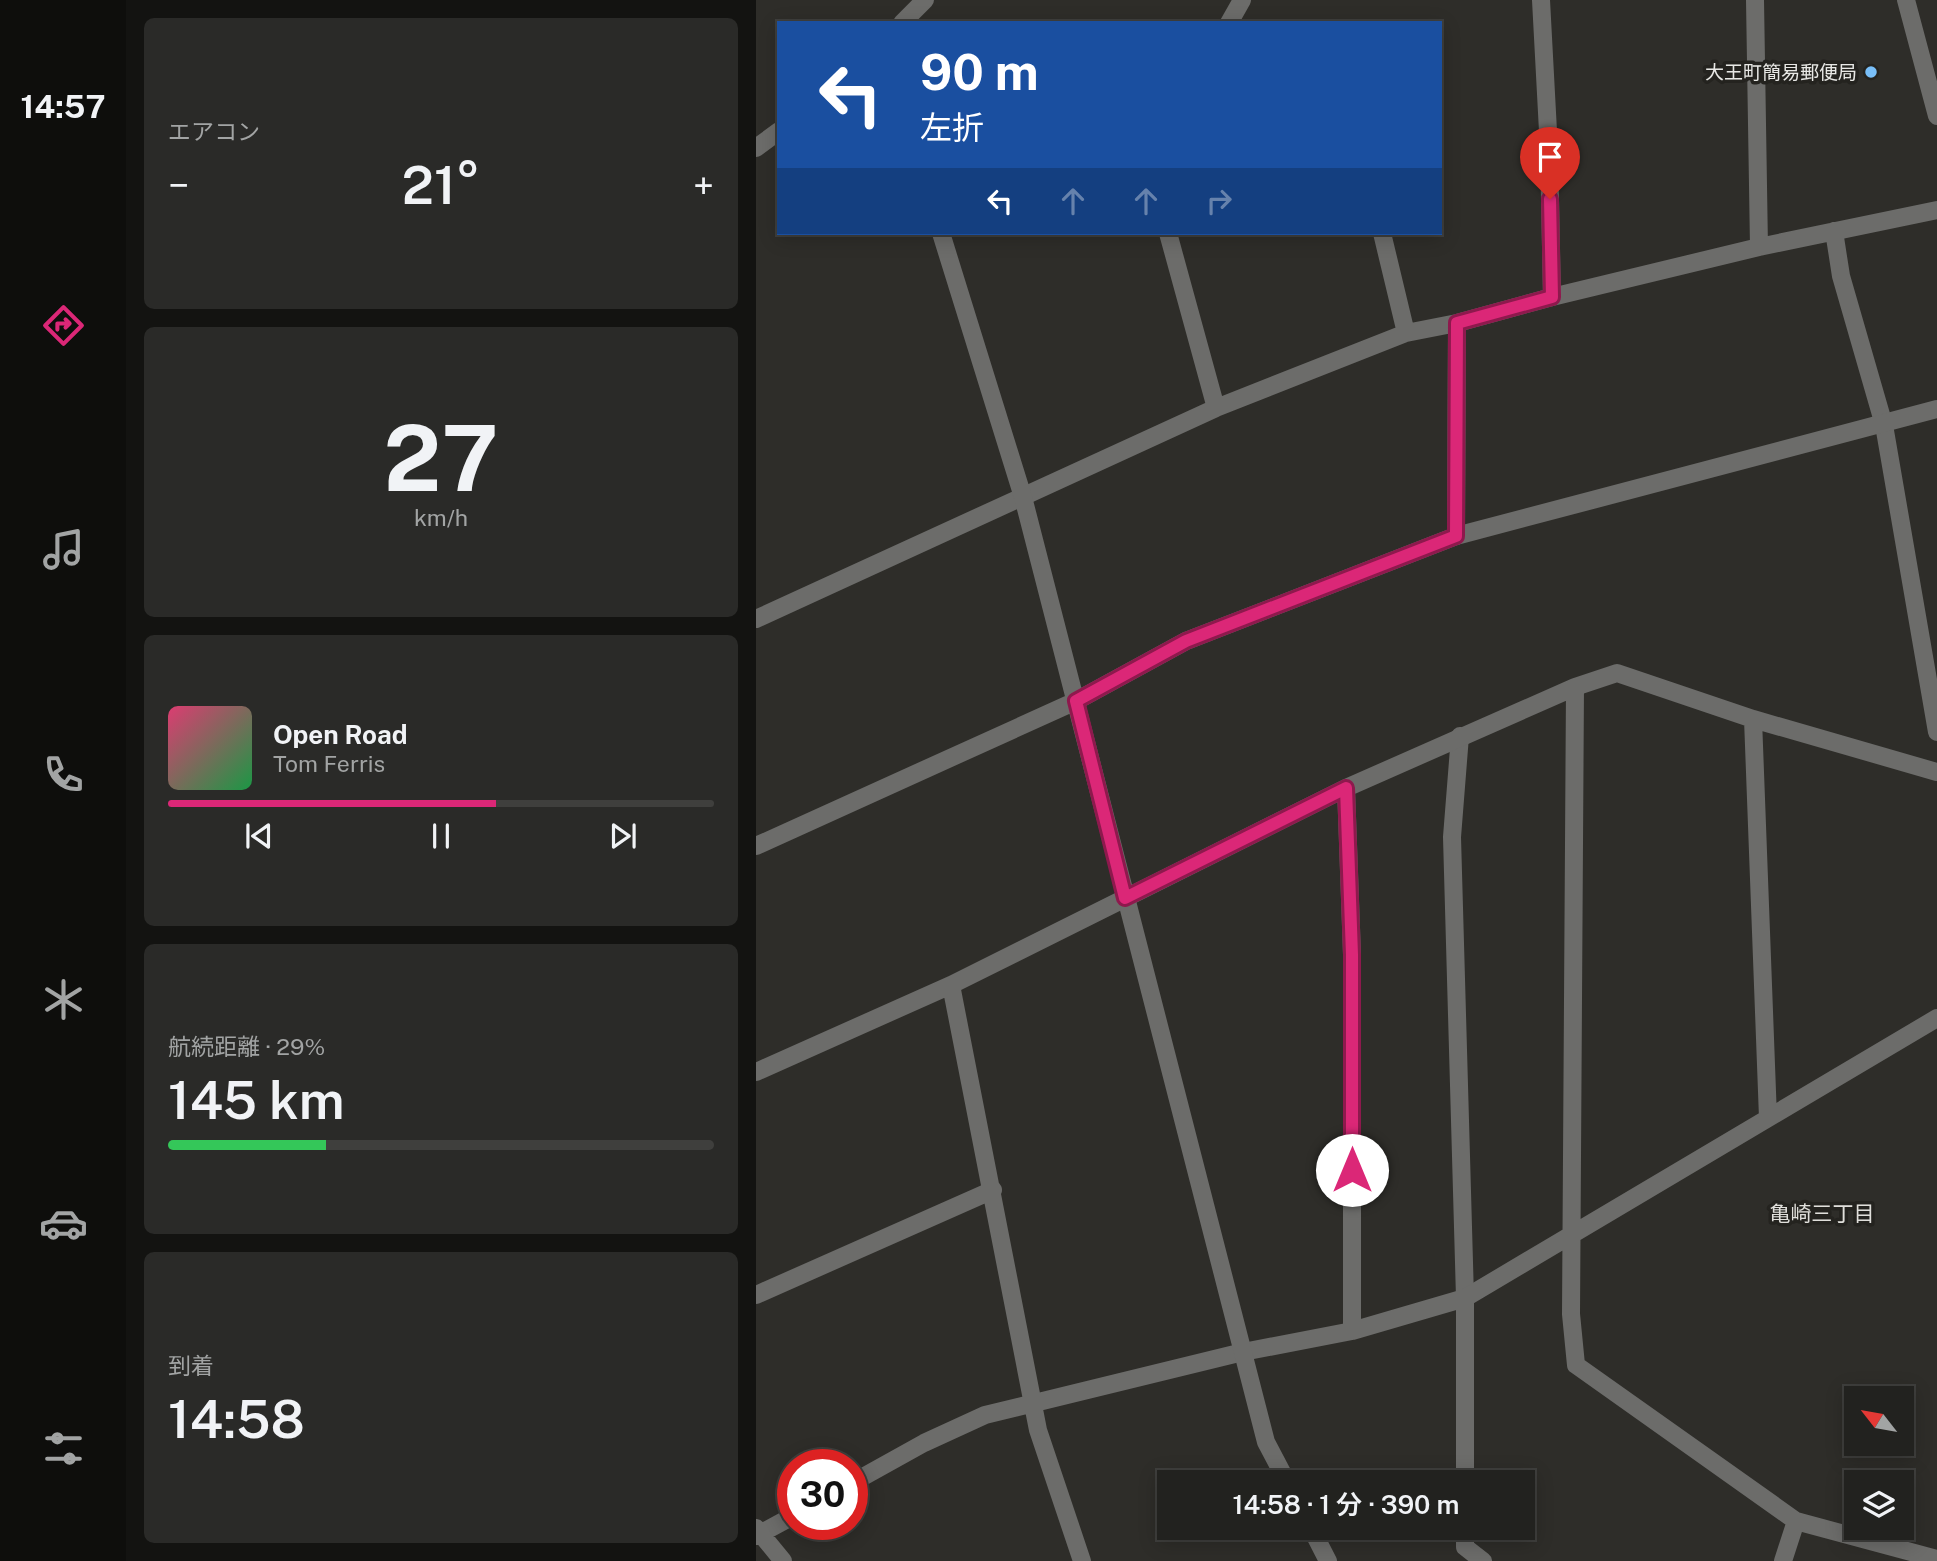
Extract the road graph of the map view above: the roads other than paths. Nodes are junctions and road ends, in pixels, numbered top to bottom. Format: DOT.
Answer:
graph roads {
  1 [pos="926,0"];
  2 [pos="1242,0"];
  3 [pos="1540,0"];
  4 [pos="1755,0"];
  5 [pos="1906,0"];
  6 [pos="904,21"];
  7 [pos="1230,21"];
  8 [pos="1937,116"];
  9 [pos="777,132"];
  10 [pos="756,148"];
  11 [pos="1937,210"];
  12 [pos="1834,231"];
  13 [pos="942,235"];
  14 [pos="1169,235"];
  15 [pos="1382,235"];
  16 [pos="1759,247"];
  17 [pos="1552,297"];
  18 [pos="1457,323"];
  19 [pos="1406,333"];
  20 [pos="1216,408"];
  21 [pos="1937,410"];
  22 [pos="1884,425"];
  23 [pos="1023,497"];
  24 [pos="1456,536"];
  25 [pos="756,619"];
  26 [pos="1575,687"];
  27 [pos="1076,701"];
  28 [pos="1753,719"];
  29 [pos="1937,732"];
  30 [pos="1460,736"];
  31 [pos="1937,772"];
  32 [pos="1346,788"];
  33 [pos="756,846"];
  34 [pos="1125,898"];
  35 [pos="951,985"];
  36 [pos="1937,1018"];
  37 [pos="756,1072"];
  38 [pos="1768,1118"];
  39 [pos="993,1190"];
  40 [pos="1573,1234"];
  41 [pos="756,1295"];
  42 [pos="1465,1298"];
  43 [pos="1352,1331"];
  44 [pos="1243,1352"];
  45 [pos="1036,1405"];
  46 [pos="1281,1470"];
  47 [pos="1465,1470"];
  48 [pos="868,1474"];
  49 [pos="1796,1521"];
  50 [pos="777,1524"];
  51 [pos="757,1533"];
  52 [pos="1317,1540"];
  53 [pos="1465,1540"];
  54 [pos="1937,1559"];
  55 [pos="783,1561"];
  56 [pos="1082,1561"];
  57 [pos="1328,1561"];
  58 [pos="1483,1561"];
  59 [pos="1783,1561"];
  1 -- 6 [label="street"];
  2 -- 7 [label="street"];
  3 -- 17 [label="street"];
  4 -- 16 [label="street"];
  5 -- 8 [label="street"];
  9 -- 10 [label="street"];
  11 -- 12 [label="street"];
  12 -- 16 [label="street"];
  12 -- 22 [label="street"];
  13 -- 23 [label="street"];
  14 -- 20 [label="street"];
  15 -- 19 [label="street"];
  16 -- 17 [label="street"];
  17 -- 18 [label="street"];
  18 -- 19 [label="street"];
  18 -- 24 [label="street"];
  19 -- 20 [label="street"];
  20 -- 23 [label="street"];
  21 -- 22 [label="street"];
  22 -- 24 [label="street"];
  22 -- 29 [label="street"];
  23 -- 25 [label="street"];
  23 -- 27 [label="street"];
  24 -- 27 [label="street"];
  26 -- 28 [label="street"];
  26 -- 30 [label="street"];
  26 -- 40 [label="street"];
  27 -- 33 [label="street"];
  27 -- 34 [label="street"];
  28 -- 31 [label="street"];
  28 -- 38 [label="street"];
  30 -- 32 [label="street"];
  30 -- 42 [label="street"];
  32 -- 34 [label="street"];
  32 -- 43 [label="street"];
  34 -- 35 [label="street"];
  34 -- 44 [label="street"];
  35 -- 37 [label="street"];
  35 -- 39 [label="street"];
  36 -- 38 [label="street"];
  38 -- 40 [label="street"];
  39 -- 41 [label="street"];
  39 -- 45 [label="street"];
  40 -- 42 [label="street"];
  40 -- 49 [label="street"];
  42 -- 43 [label="street"];
  42 -- 47 [label="street"];
  43 -- 44 [label="street"];
  44 -- 45 [label="street"];
  44 -- 46 [label="street"];
  45 -- 48 [label="street"];
  45 -- 56 [label="street"];
  49 -- 54 [label="street"];
  49 -- 59 [label="street"];
  50 -- 51 [label="street"];
  51 -- 55 [label="street"];
  52 -- 57 [label="street"];
  53 -- 58 [label="street"];
}
